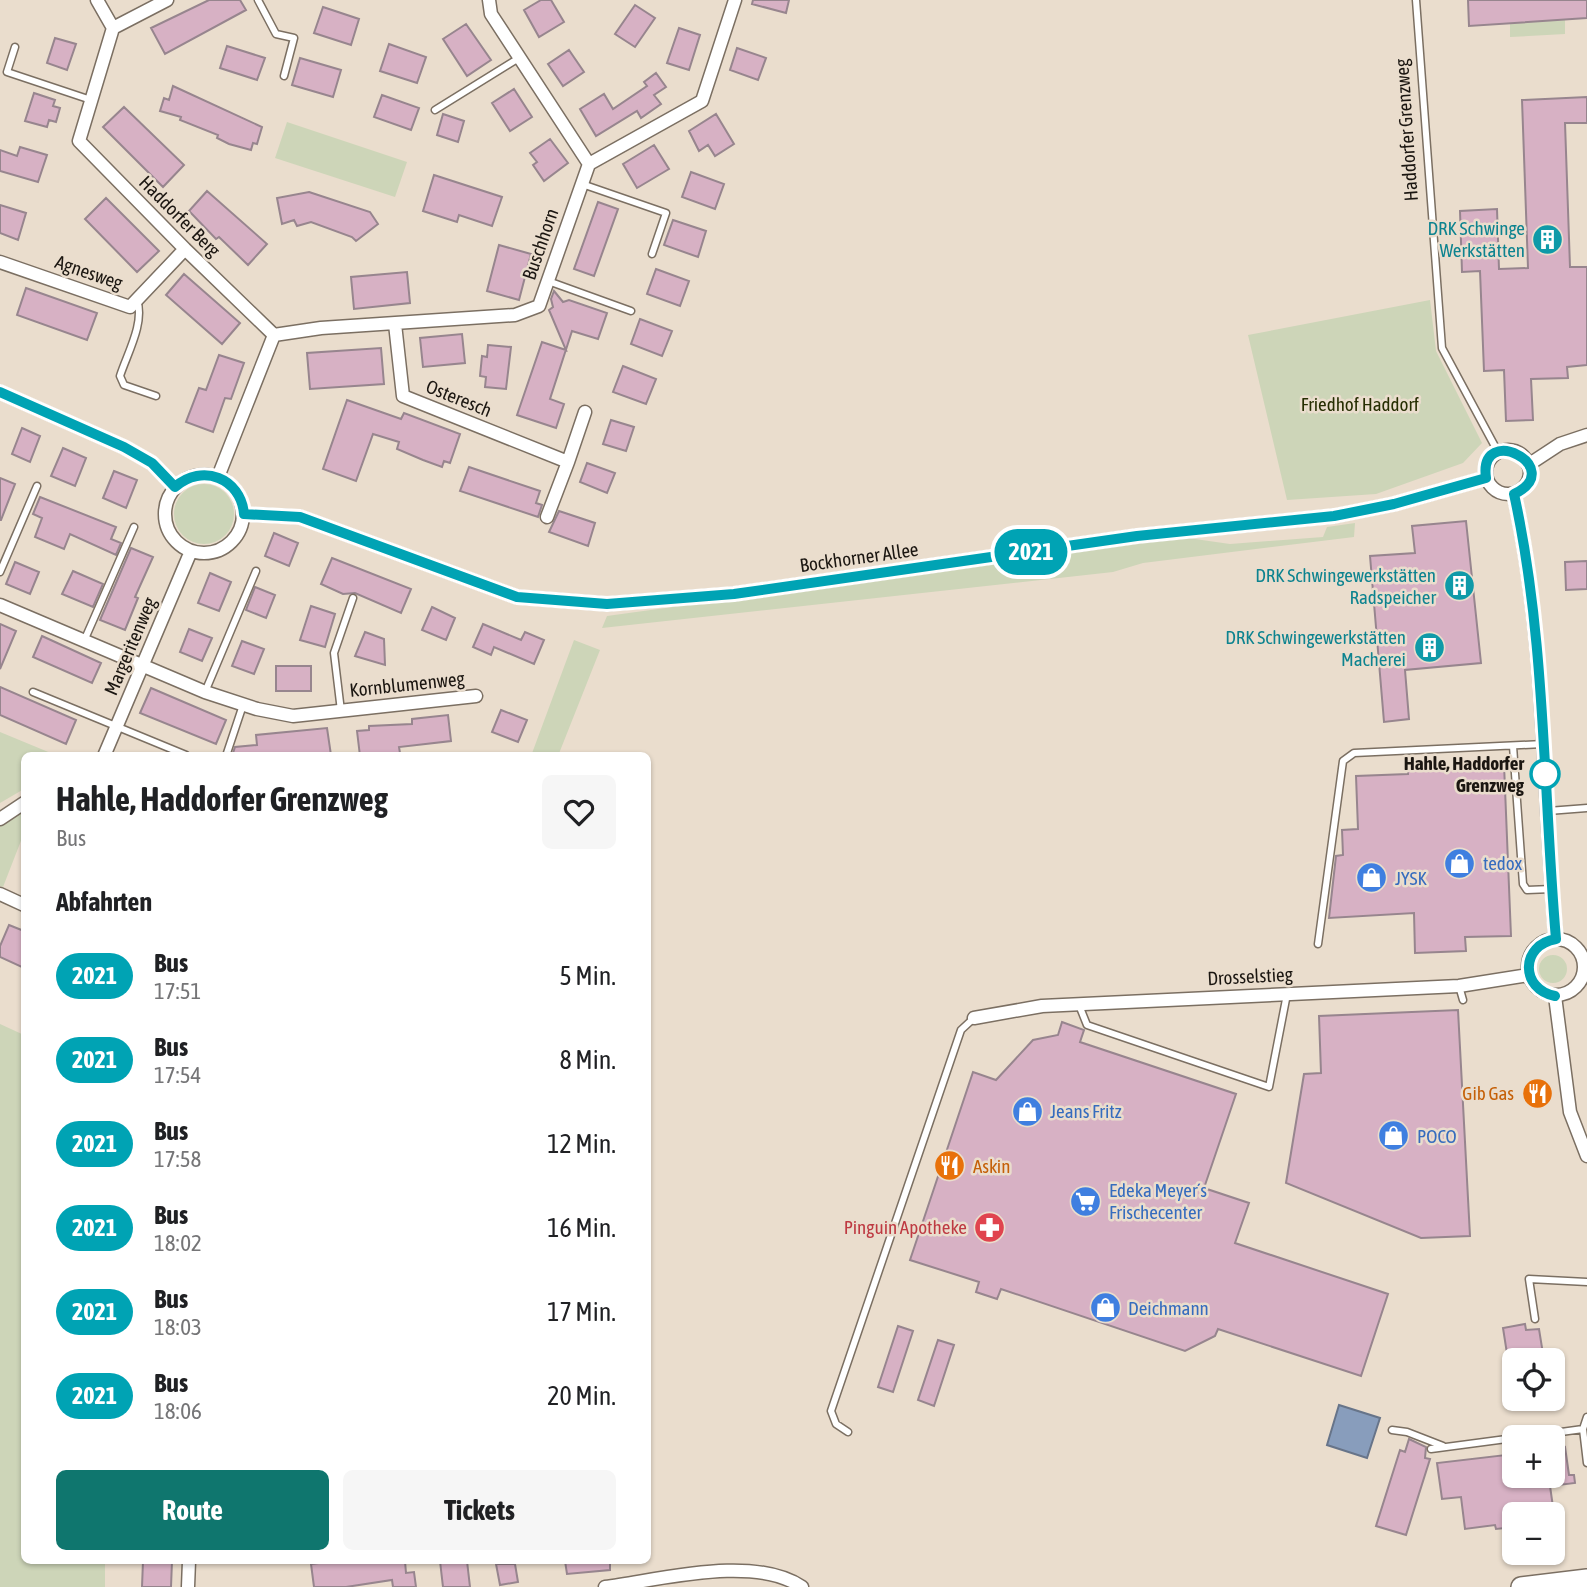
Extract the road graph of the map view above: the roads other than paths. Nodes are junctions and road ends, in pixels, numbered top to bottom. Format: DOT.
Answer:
graph roads {
  1 [pos="97,0"];
  2 [pos="167,0"];
  3 [pos="258,0"];
  4 [pos="489,0"];
  5 [pos="735,0"];
  6 [pos="1416,0"];
  7 [pos="113,28"];
  8 [pos="15,47"];
  9 [pos="519,58"];
  10 [pos="284,76"];
  11 [pos="91,100"];
  12 [pos="435,110"];
  13 [pos="589,164"];
  14 [pos="582,184"];
  15 [pos="184,249"];
  16 [pos="652,254"];
  17 [pos="0,261"];
  18 [pos="548,281"];
  19 [pos="137,300"];
  20 [pos="631,311"];
  21 [pos="395,324"];
  22 [pos="274,335"];
  23 [pos="0,392"];
  24 [pos="156,397"];
  25 [pos="585,412"];
  26 [pos="1587,435"];
  27 [pos="1498,452"];
  28 [pos="568,462"];
  29 [pos="1528,465"];
  30 [pos="218,477"];
  31 [pos="1486,478"];
  32 [pos="37,486"];
  33 [pos="175,487"];
  34 [pos="1514,494"];
  35 [pos="244,514"];
  36 [pos="547,517"];
  37 [pos="134,527"];
  38 [pos="191,551"];
  39 [pos="256,571"];
  40 [pos="0,572"];
  41 [pos="353,598"];
  42 [pos="0,605"];
  43 [pos="84,641"];
  44 [pos="143,666"];
  45 [pos="33,692"];
  46 [pos="205,692"];
  47 [pos="476,696"];
  48 [pos="243,705"];
  49 [pos="341,711"];
  50 [pos="117,727"];
  51 [pos="1543,744"];
  52 [pos="1513,746"];
  53 [pos="106,752"];
  54 [pos="179,752"];
  55 [pos="227,752"];
  56 [pos="21,805"];
  57 [pos="1587,808"];
  58 [pos="1548,811"];
  59 [pos="0,819"];
  60 [pos="1552,889"];
  61 [pos="0,894"];
  62 [pos="21,904"];
  63 [pos="1556,939"];
  64 [pos="1318,944"];
  65 [pos="1585,971"];
  66 [pos="1528,975"];
  67 [pos="1458,986"];
  68 [pos="1287,994"];
  69 [pos="1555,996"];
  70 [pos="1463,1000"];
  71 [pos="1079,1003"];
  72 [pos="974,1018"];
  73 [pos="1587,1156"];
  74 [pos="1587,1282"];
  75 [pos="1535,1319"];
  76 [pos="1587,1417"];
  77 [pos="1583,1429"];
  78 [pos="1392,1430"];
  79 [pos="1565,1431"];
  80 [pos="848,1432"];
  81 [pos="1502,1440"];
  82 [pos="1444,1447"];
  83 [pos="1431,1449"];
  84 [pos="1587,1463"];
  85 [pos="189,1564"];
  86 [pos="1587,1579"];
  87 [pos="188,1587"];
  88 [pos="605,1587"];
  89 [pos="802,1587"];
  90 [pos="1521,1587"];
  1 -- 7 [label="street"];
  2 -- 7 [label="street"];
  3 -- 10 [label="lane"];
  4 -- 9 [label="street"];
  5 -- 13 [label="street"];
  6 -- 27 [label="lane, Haddorfer Grenzweg"];
  7 -- 11 [label="street, Haddorfer Berg"];
  8 -- 11 [label="lane"];
  9 -- 12 [label="lane"];
  9 -- 13 [label="street"];
  11 -- 15 [label="street, Haddorfer Berg"];
  13 -- 14 [label="street, Buschhorn"];
  14 -- 16 [label="lane"];
  14 -- 18 [label="street, Buschhorn"];
  15 -- 19 [label="street, Agnesweg"];
  15 -- 22 [label="street, Haddorfer Berg"];
  17 -- 19 [label="street, Agnesweg"];
  18 -- 20 [label="lane"];
  18 -- 21 [label="street, Buschhorn"];
  19 -- 24 [label="lane"];
  21 -- 22 [label="street, Buschhorn"];
  21 -- 28 [label="street, Osteresch"];
  22 -- 30 [label="street"];
  23 -- 33 [label="street"];
  25 -- 28 [label="street"];
  26 -- 29 [label="street"];
  27 -- 29 [label="street"];
  27 -- 31 [label="street"];
  28 -- 36 [label="street"];
  29 -- 34 [label="street"];
  30 -- 33 [label="street"];
  30 -- 35 [label="street"];
  31 -- 34 [label="street"];
  31 -- 35 [label="street, Bockhorner Allee"];
  32 -- 40 [label="lane"];
  33 -- 38 [label="street"];
  34 -- 51 [label="street"];
  35 -- 38 [label="street"];
  37 -- 43 [label="lane"];
  38 -- 44 [label="street, Margeritenweg"];
  39 -- 46 [label="lane"];
  41 -- 49 [label="lane, Kornblumenweg"];
  42 -- 43 [label="street, Kornblumenweg"];
  43 -- 44 [label="street, Kornblumenweg"];
  44 -- 46 [label="street, Kornblumenweg"];
  44 -- 50 [label="street, Margeritenweg"];
  45 -- 50 [label="lane"];
  46 -- 48 [label="street, Kornblumenweg"];
  47 -- 49 [label="street, Kornblumenweg"];
  48 -- 49 [label="street, Kornblumenweg"];
  48 -- 55 [label="lane"];
  50 -- 53 [label="street, Margeritenweg"];
  50 -- 54 [label="lane"];
  51 -- 52 [label="lane"];
  51 -- 58 [label="street"];
  52 -- 60 [label="lane"];
  52 -- 64 [label="lane"];
  56 -- 59 [label="street"];
  57 -- 58 [label="lane"];
  58 -- 60 [label="street"];
  60 -- 63 [label="street"];
  61 -- 62 [label="street"];
  63 -- 65 [label="street"];
  63 -- 66 [label="street"];
  65 -- 69 [label="street"];
  66 -- 67 [label="street, Drosselstieg"];
  66 -- 69 [label="street"];
  67 -- 68 [label="street, Drosselstieg"];
  67 -- 70 [label="lane"];
  68 -- 71 [label="street, Drosselstieg"];
  68 -- 71 [label="lane"];
  69 -- 73 [label="street"];
  71 -- 72 [label="street, Drosselstieg"];
  72 -- 80 [label="lane"];
  74 -- 75 [label="lane"];
  76 -- 77 [label="lane"];
  77 -- 79 [label="lane"];
  77 -- 84 [label="lane"];
  78 -- 82 [label="lane"];
  81 -- 82 [label="lane"];
  82 -- 83 [label="lane"];
  85 -- 87 [label="street"];
  86 -- 90 [label="main road"];
  88 -- 89 [label="street"];
}
